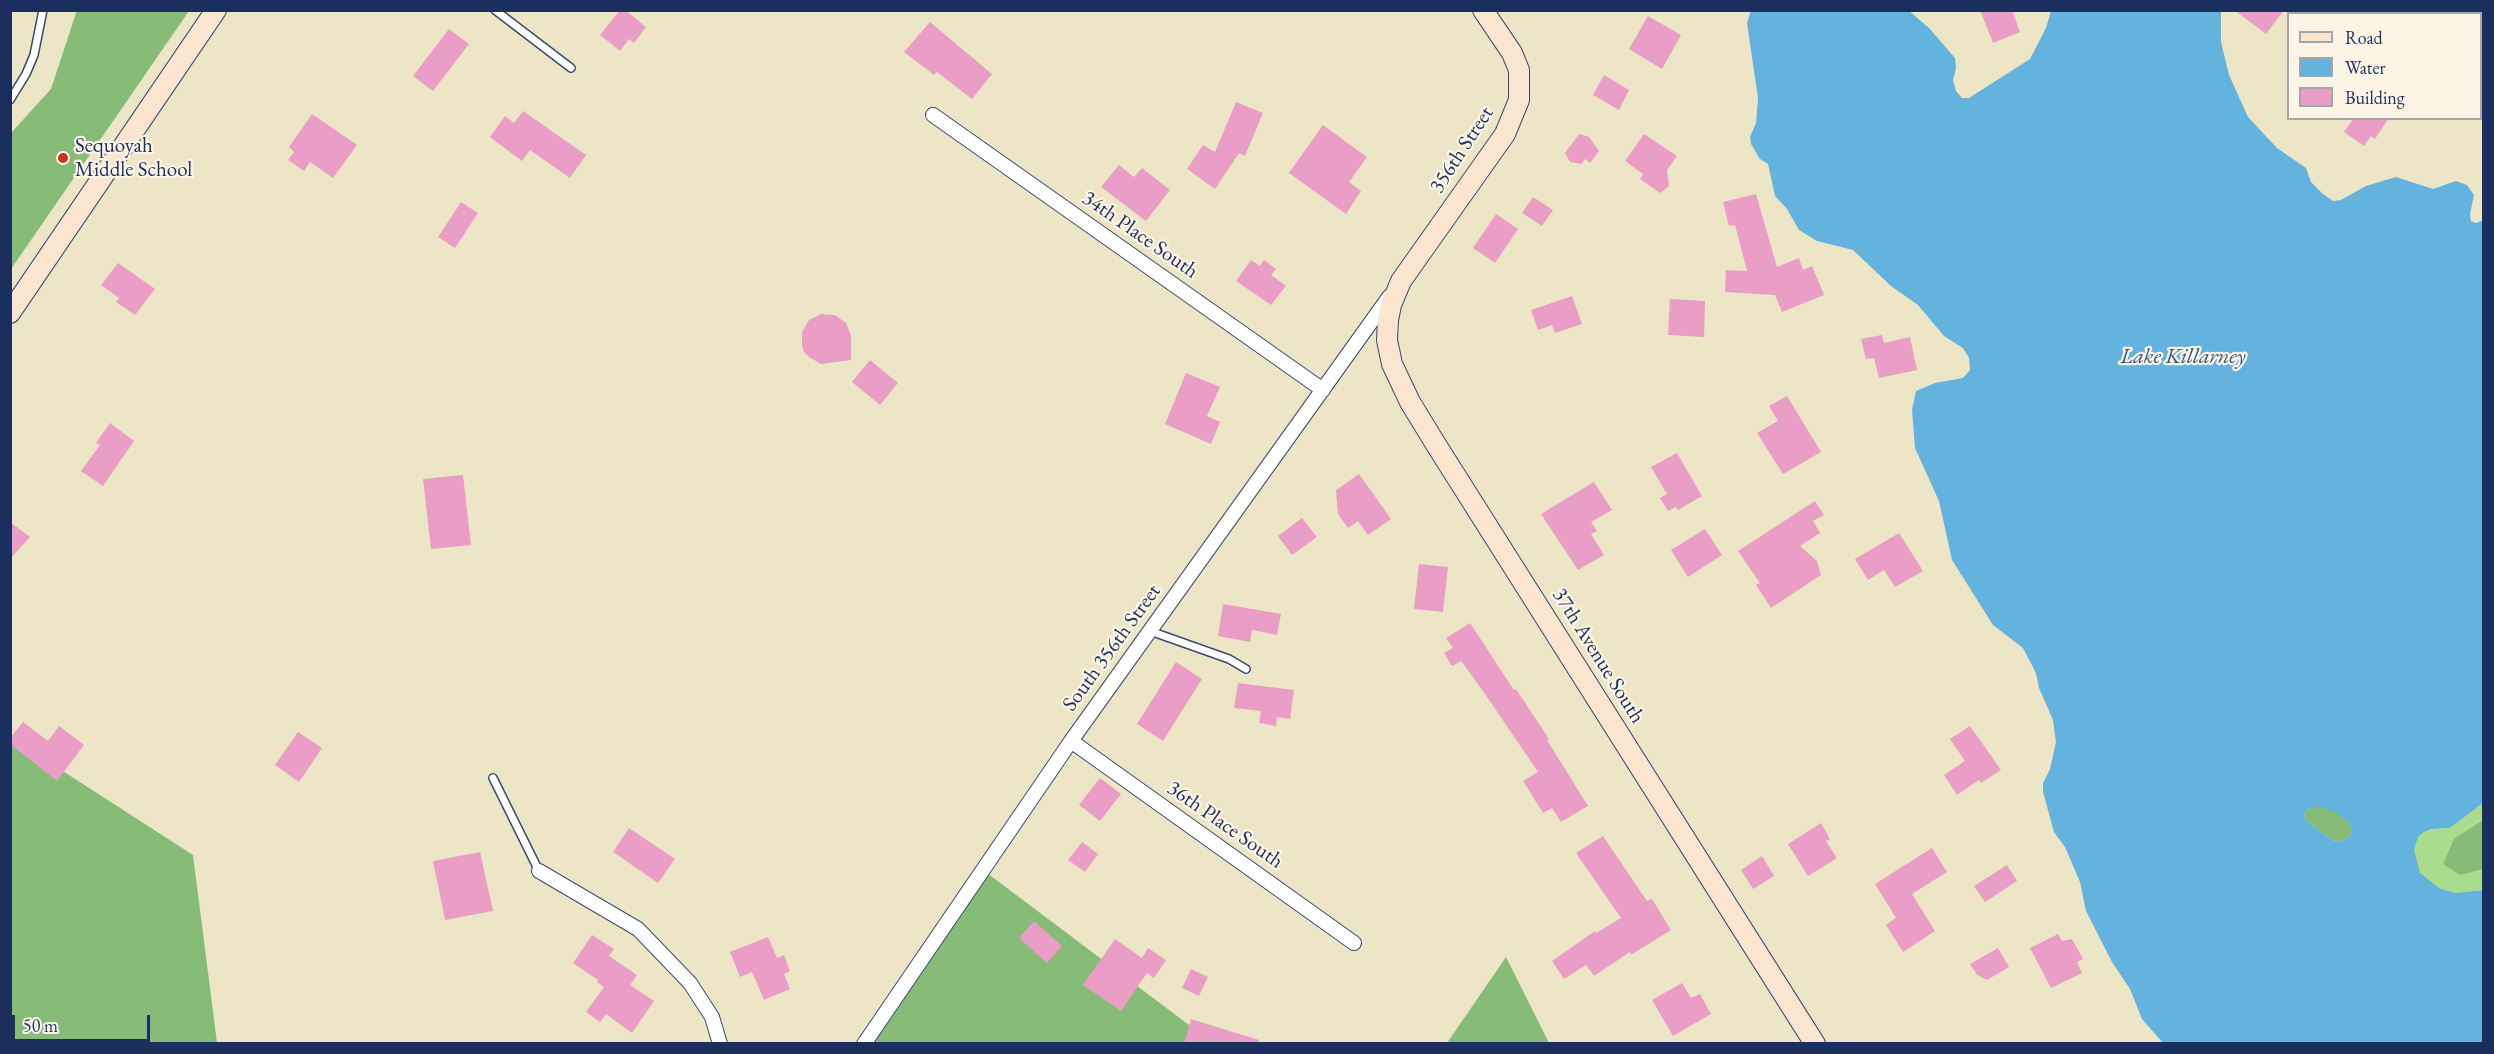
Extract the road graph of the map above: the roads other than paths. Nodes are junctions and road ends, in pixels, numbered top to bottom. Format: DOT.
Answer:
graph roads {
  1 [pos="43,10"];
  2 [pos="216,10"];
  3 [pos="495,10"];
  4 [pos="1483,10"];
  5 [pos="571,68"];
  6 [pos="10,100"];
  7 [pos="933,115"];
  8 [pos="1401,281"];
  9 [pos="10,313"];
  10 [pos="1323,390"];
  11 [pos="1150,631"];
  12 [pos="1246,669"];
  13 [pos="1071,741"];
  14 [pos="492,778"];
  15 [pos="539,871"];
  16 [pos="1354,943"];
  17 [pos="720,1044"];
  18 [pos="864,1044"];
  19 [pos="1815,1044"];
  1 -- 6 [label="lane"];
  2 -- 9 [label="street"];
  3 -- 5 [label="lane"];
  4 -- 8 [label="street, 356th Street"];
  7 -- 10 [label="street, 34th Place South"];
  8 -- 10 [label="street, South 356th Street"];
  8 -- 19 [label="street, 37th Avenue South"];
  10 -- 11 [label="street, South 356th Street"];
  11 -- 12 [label="lane"];
  11 -- 13 [label="street, South 356th Street"];
  13 -- 16 [label="street, 36th Place South"];
  13 -- 18 [label="street, South 356th Street"];
  14 -- 15 [label="lane"];
  15 -- 17 [label="street"];
}
